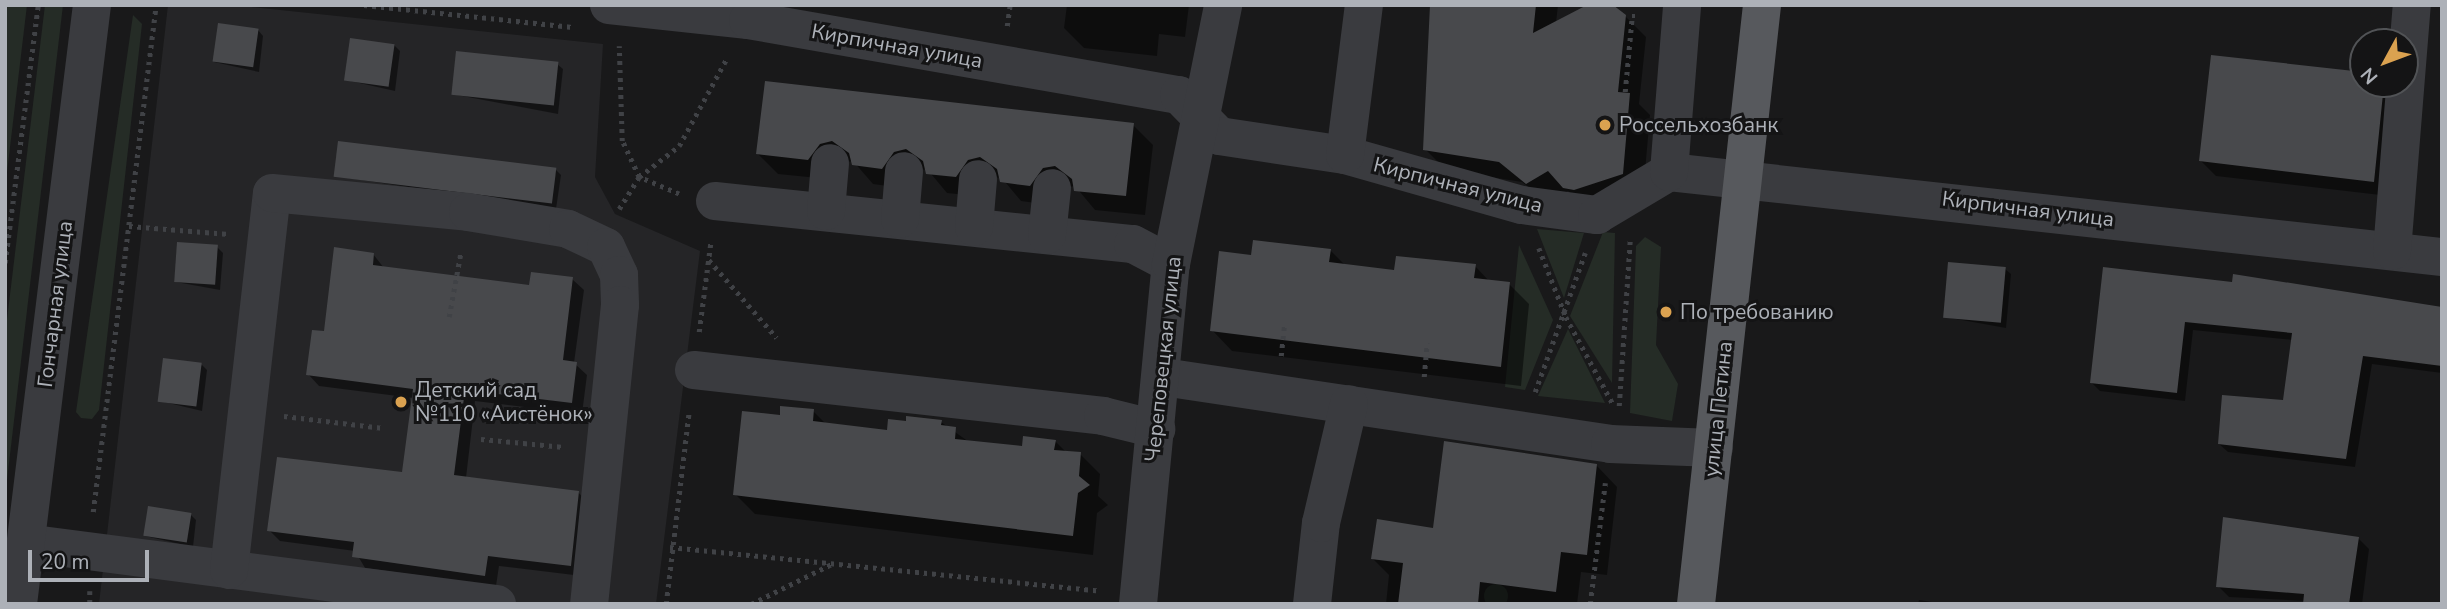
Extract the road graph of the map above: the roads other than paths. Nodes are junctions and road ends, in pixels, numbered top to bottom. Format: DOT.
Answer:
graph roads {
  1 [pos="92,5"];
  2 [pos="1223,5"];
  3 [pos="1364,5"];
  4 [pos="1762,5"];
  5 [pos="2413,5"];
  6 [pos="1665,11"];
  7 [pos="749,13"];
  8 [pos="614,19"];
  9 [pos="1205,116"];
  10 [pos="1345,155"];
  11 [pos="830,163"];
  12 [pos="904,171"];
  13 [pos="1669,172"];
  14 [pos="1742,176"];
  15 [pos="978,180"];
  16 [pos="1052,188"];
  17 [pos="715,201"];
  18 [pos="826,211"];
  19 [pos="900,219"];
  20 [pos="974,227"];
  21 [pos="1047,235"];
  22 [pos="2392,251"];
  23 [pos="2442,257"];
  24 [pos="1171,264"];
  25 [pos="694,370"];
  26 [pos="1163,377"];
  27 [pos="1349,404"];
  28 [pos="1156,429"];
  29 [pos="1714,448"];
  30 [pos="26,543"];
  31 [pos="229,570"];
  32 [pos="1138,600"];
  33 [pos="18,604"];
  34 [pos="497,604"];
  35 [pos="589,604"];
  36 [pos="1312,604"];
  37 [pos="1696,604"];
  1 -- 30 [label="street, Гончарная улица"];
  2 -- 9 [label="street, Череповецкая улица"];
  3 -- 10 [label="street"];
  4 -- 14 [label="main road, улица Петина"];
  5 -- 22 [label="street"];
  6 -- 13 [label="street"];
  7 -- 8 [label="street, Кирпичная улица"];
  7 -- 9 [label="street, Кирпичная улица"];
  9 -- 10 [label="street, Кирпичная улица"];
  9 -- 24 [label="street, Череповецкая улица"];
  10 -- 13 [label="street, Кирпичная улица"];
  11 -- 18 [label="street"];
  12 -- 19 [label="street"];
  13 -- 14 [label="street, Кирпичная улица"];
  14 -- 22 [label="street, Кирпичная улица"];
  14 -- 29 [label="main road, улица Петина"];
  15 -- 20 [label="street"];
  16 -- 21 [label="street"];
  17 -- 18 [label="street"];
  18 -- 19 [label="street"];
  19 -- 20 [label="street"];
  20 -- 21 [label="street"];
  21 -- 24 [label="street"];
  22 -- 23 [label="street, Кирпичная улица"];
  24 -- 26 [label="street, Череповецкая улица"];
  25 -- 28 [label="street"];
  26 -- 27 [label="street"];
  26 -- 28 [label="street, Череповецкая улица"];
  27 -- 29 [label="street"];
  27 -- 36 [label="street"];
  28 -- 32 [label="street, Череповецкая улица"];
  29 -- 37 [label="main road, улица Петина"];
  30 -- 31 [label="street"];
  30 -- 33 [label="street, Гончарная улица"];
  31 -- 34 [label="street"];
  31 -- 35 [label="street"];
}
